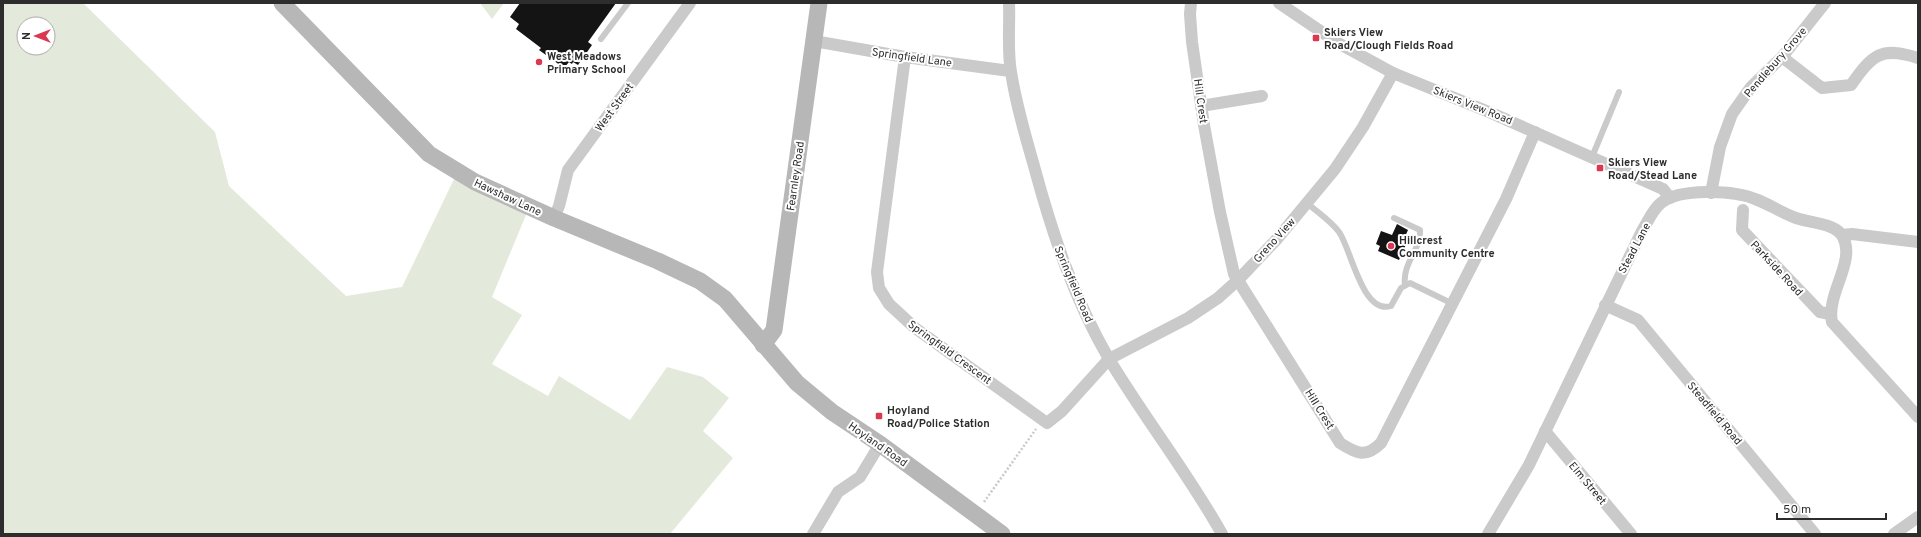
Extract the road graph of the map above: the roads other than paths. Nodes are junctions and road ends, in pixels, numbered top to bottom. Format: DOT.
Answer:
graph roads {
  1 [pos="282,3"];
  2 [pos="628,3"];
  3 [pos="819,3"];
  4 [pos="1009,3"];
  5 [pos="1190,3"];
  6 [pos="1825,3"];
  7 [pos="688,4"];
  8 [pos="1286,5"];
  9 [pos="601,39"];
  10 [pos="814,41"];
  11 [pos="905,57"];
  12 [pos="1782,57"];
  13 [pos="1918,58"];
  14 [pos="1010,71"];
  15 [pos="1393,73"];
  16 [pos="1619,92"];
  17 [pos="1262,96"];
  18 [pos="1201,106"];
  19 [pos="1535,132"];
  20 [pos="1592,157"];
  21 [pos="1710,193"];
  22 [pos="1670,198"];
  23 [pos="1307,203"];
  24 [pos="1743,210"];
  25 [pos="554,218"];
  26 [pos="1394,218"];
  27 [pos="1842,235"];
  28 [pos="1918,242"];
  29 [pos="1238,280"];
  30 [pos="1405,285"];
  31 [pos="1452,304"];
  32 [pos="1605,305"];
  33 [pos="1830,314"];
  34 [pos="764,345"];
  35 [pos="1109,359"];
  36 [pos="1918,417"];
  37 [pos="1545,431"];
  38 [pos="880,444"];
  39 [pos="1918,517"];
  40 [pos="813,534"];
  41 [pos="1002,534"];
  42 [pos="1222,534"];
  43 [pos="1488,534"];
  44 [pos="1631,534"];
  45 [pos="1815,534"];
  46 [pos="1894,534"];
  1 -- 25 [label="main road, Hawshaw Lane"];
  2 -- 9 [label="lane"];
  3 -- 10 [label="main road, Fearnley Road"];
  4 -- 14 [label="street, Springfield Road"];
  5 -- 18 [label="street, Hill Crest"];
  6 -- 12 [label="street, Pendlebury Grove"];
  7 -- 25 [label="street, West Street"];
  8 -- 15 [label="street, Skiers View Road"];
  10 -- 11 [label="street, Springfield Lane"];
  10 -- 34 [label="main road, Fearnley Road"];
  11 -- 14 [label="street, Springfield Lane"];
  11 -- 35 [label="street, Springfield Crescent"];
  12 -- 13 [label="street"];
  12 -- 21 [label="street, Pendlebury Grove"];
  14 -- 35 [label="street, Springfield Road"];
  15 -- 19 [label="street, Skiers View Road"];
  15 -- 23 [label="street, Greno View"];
  16 -- 20 [label="lane"];
  17 -- 18 [label="street"];
  18 -- 29 [label="street, Hill Crest"];
  19 -- 20 [label="street, Skiers View Road"];
  19 -- 31 [label="street, Hill Crest"];
  20 -- 22 [label="street, Skiers View Road"];
  21 -- 22 [label="street, Stead Lane"];
  21 -- 27 [label="street, Stead Lane"];
  22 -- 32 [label="street, Stead Lane"];
  23 -- 29 [label="street, Greno View"];
  23 -- 30 [label="lane"];
  24 -- 33 [label="street, Parkside Road"];
  25 -- 34 [label="main road, Hawshaw Lane"];
  26 -- 30 [label="lane"];
  27 -- 28 [label="street, Stead Lane"];
  27 -- 33 [label="street"];
  29 -- 31 [label="street, Hill Crest"];
  29 -- 35 [label="street, Greno View"];
  30 -- 31 [label="lane"];
  32 -- 37 [label="street, Stead Lane"];
  32 -- 45 [label="street, Steadfield Road"];
  33 -- 36 [label="street"];
  34 -- 38 [label="main road, Hoyland Road"];
  35 -- 42 [label="street, Springfield Road"];
  37 -- 43 [label="street, Stead Lane"];
  37 -- 44 [label="street, Elm Street"];
  38 -- 40 [label="street"];
  38 -- 41 [label="main road, Hoyland Road"];
  39 -- 46 [label="street"];
}
